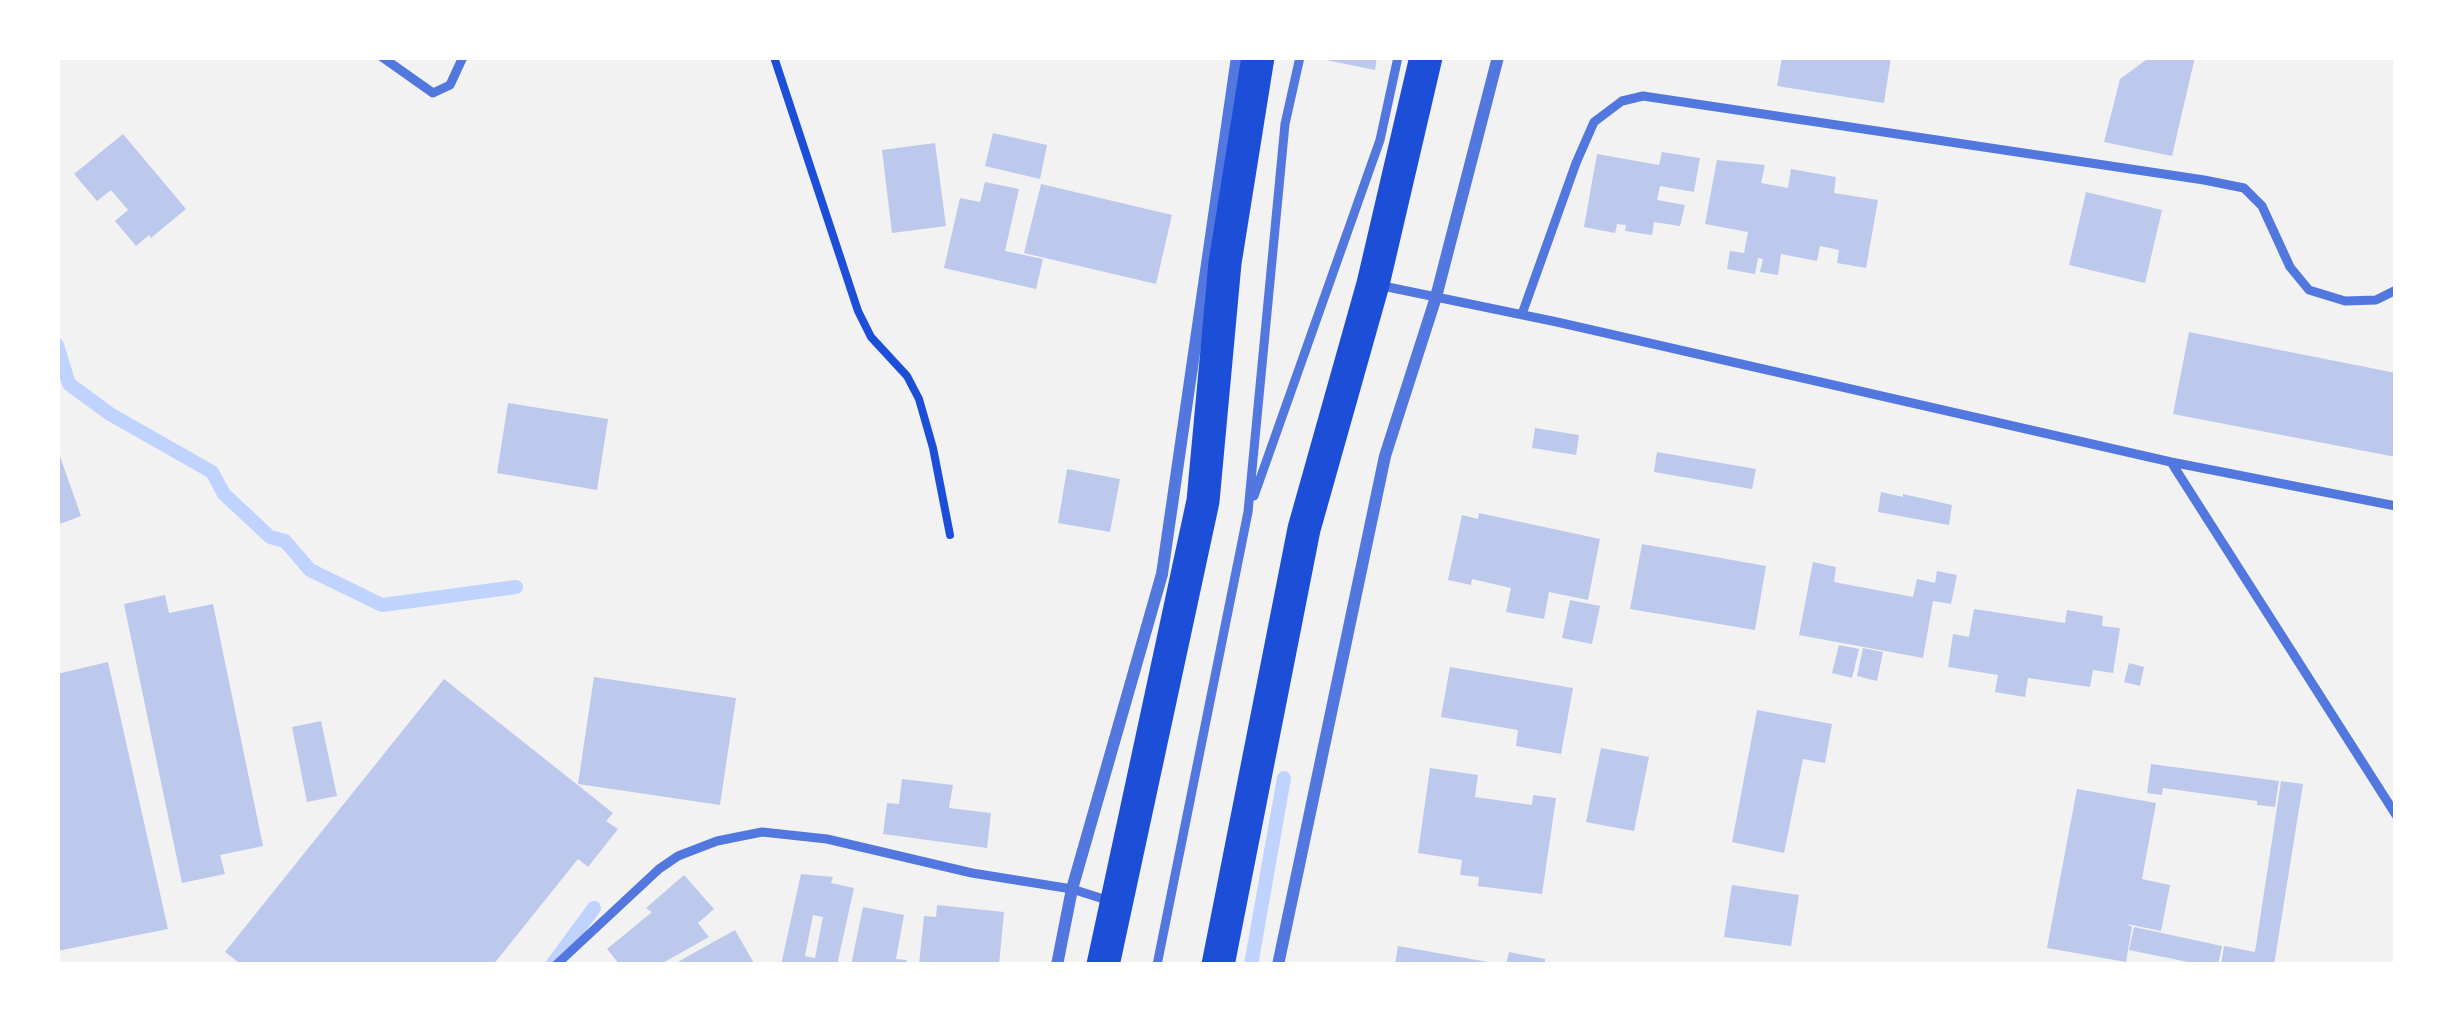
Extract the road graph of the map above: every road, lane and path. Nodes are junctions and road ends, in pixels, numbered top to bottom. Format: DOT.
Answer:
graph roads {
  1 [pos="382,57"];
  2 [pos="463,57"];
  3 [pos="774,57"];
  4 [pos="1237,57"];
  5 [pos="1258,57"];
  6 [pos="1300,57"];
  7 [pos="1398,57"];
  8 [pos="1426,57"];
  9 [pos="1498,57"];
  10 [pos="1372,284"];
  11 [pos="2396,290"];
  12 [pos="1436,297"];
  13 [pos="1522,314"];
  14 [pos="2171,462"];
  15 [pos="2396,506"];
  16 [pos="1248,512"];
  17 [pos="950,535"];
  18 [pos="2396,815"];
  19 [pos="1072,889"];
  20 [pos="1115,902"];
  21 [pos="556,965"];
  22 [pos="1058,965"];
  23 [pos="1103,965"];
  24 [pos="1157,965"];
  25 [pos="1218,965"];
  26 [pos="1278,965"];
  1 -- 2 [label="lane"];
  3 -- 17 [label="path"];
  4 -- 19 [label="street"];
  5 -- 20 [label="highway"];
  6 -- 16 [label="lane"];
  7 -- 16 [label="lane"];
  8 -- 10 [label="highway"];
  9 -- 12 [label="street"];
  10 -- 12 [label="lane"];
  10 -- 25 [label="highway"];
  11 -- 13 [label="lane"];
  12 -- 13 [label="lane"];
  12 -- 26 [label="street"];
  13 -- 14 [label="lane"];
  14 -- 15 [label="lane"];
  14 -- 18 [label="lane"];
  16 -- 24 [label="lane"];
  19 -- 20 [label="lane"];
  19 -- 21 [label="lane"];
  19 -- 22 [label="street"];
  20 -- 23 [label="highway"];
}
